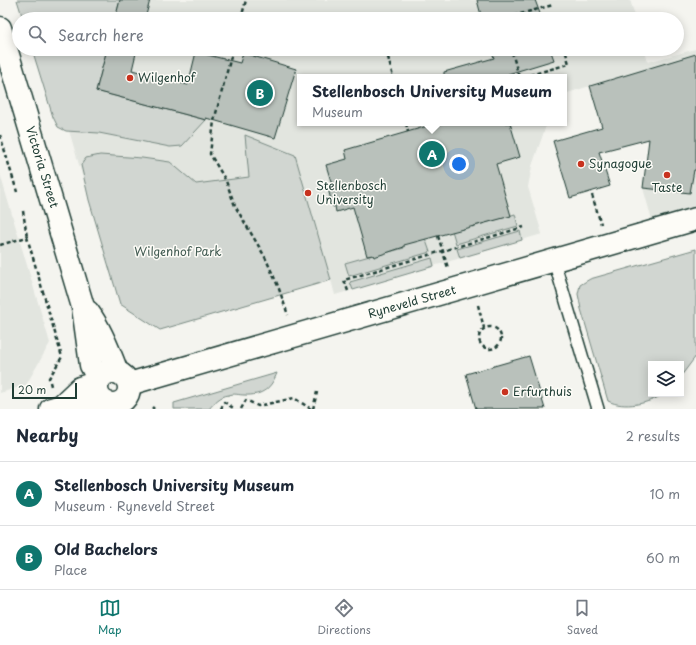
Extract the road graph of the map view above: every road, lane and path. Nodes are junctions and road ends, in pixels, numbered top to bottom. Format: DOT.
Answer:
graph roads {
  1 [pos="246,0"];
  2 [pos="553,5"];
  3 [pos="243,12"];
  4 [pos="527,12"];
  5 [pos="0,28"];
  6 [pos="231,56"];
  7 [pos="513,56"];
  8 [pos="567,56"];
  9 [pos="388,57"];
  10 [pos="392,74"];
  11 [pos="518,74"];
  12 [pos="534,74"];
  13 [pos="407,126"];
  14 [pos="408,132"];
  15 [pos="0,135"];
  16 [pos="17,192"];
  17 [pos="592,195"];
  18 [pos="23,211"];
  19 [pos="696,219"];
  20 [pos="601,224"];
  21 [pos="524,227"];
  22 [pos="438,236"];
  23 [pos="27,237"];
  24 [pos="0,244"];
  25 [pos="443,250"];
  26 [pos="554,261"];
  27 [pos="448,269"];
  28 [pos="348,291"];
  29 [pos="478,303"];
  30 [pos="290,322"];
  31 [pos="484,328"];
  32 [pos="317,392"];
  33 [pos="112,393"];
  34 [pos="55,403"];
  35 [pos="221,409"];
  36 [pos="235,409"];
  37 [pos="241,409"];
  38 [pos="312,409"];
  39 [pos="598,409"];
  1 -- 3 [label="path"];
  2 -- 4 [label="path"];
  5 -- 33 [label="street, Victoria Street"];
  6 -- 30 [label="path"];
  7 -- 11 [label="path"];
  8 -- 12 [label="path"];
  9 -- 10 [label="path"];
  13 -- 14 [label="path"];
  15 -- 16 [label="path"];
  17 -- 20 [label="path"];
  18 -- 23 [label="path"];
  19 -- 26 [label="street, Ryneveld Street"];
  21 -- 25 [label="path"];
  22 -- 25 [label="path"];
  23 -- 24 [label="path"];
  23 -- 34 [label="path"];
  25 -- 27 [label="path"];
  25 -- 28 [label="path"];
  26 -- 33 [label="street, Ryneveld Street"];
  26 -- 39 [label="lane"];
  29 -- 31 [label="path"];
  31 -- 31 [label="path"];
  32 -- 38 [label="path"];
  33 -- 34 [label="street, Ryneveld Street"];
  35 -- 36 [label="path"];
  37 -- 38 [label="path"];
}
